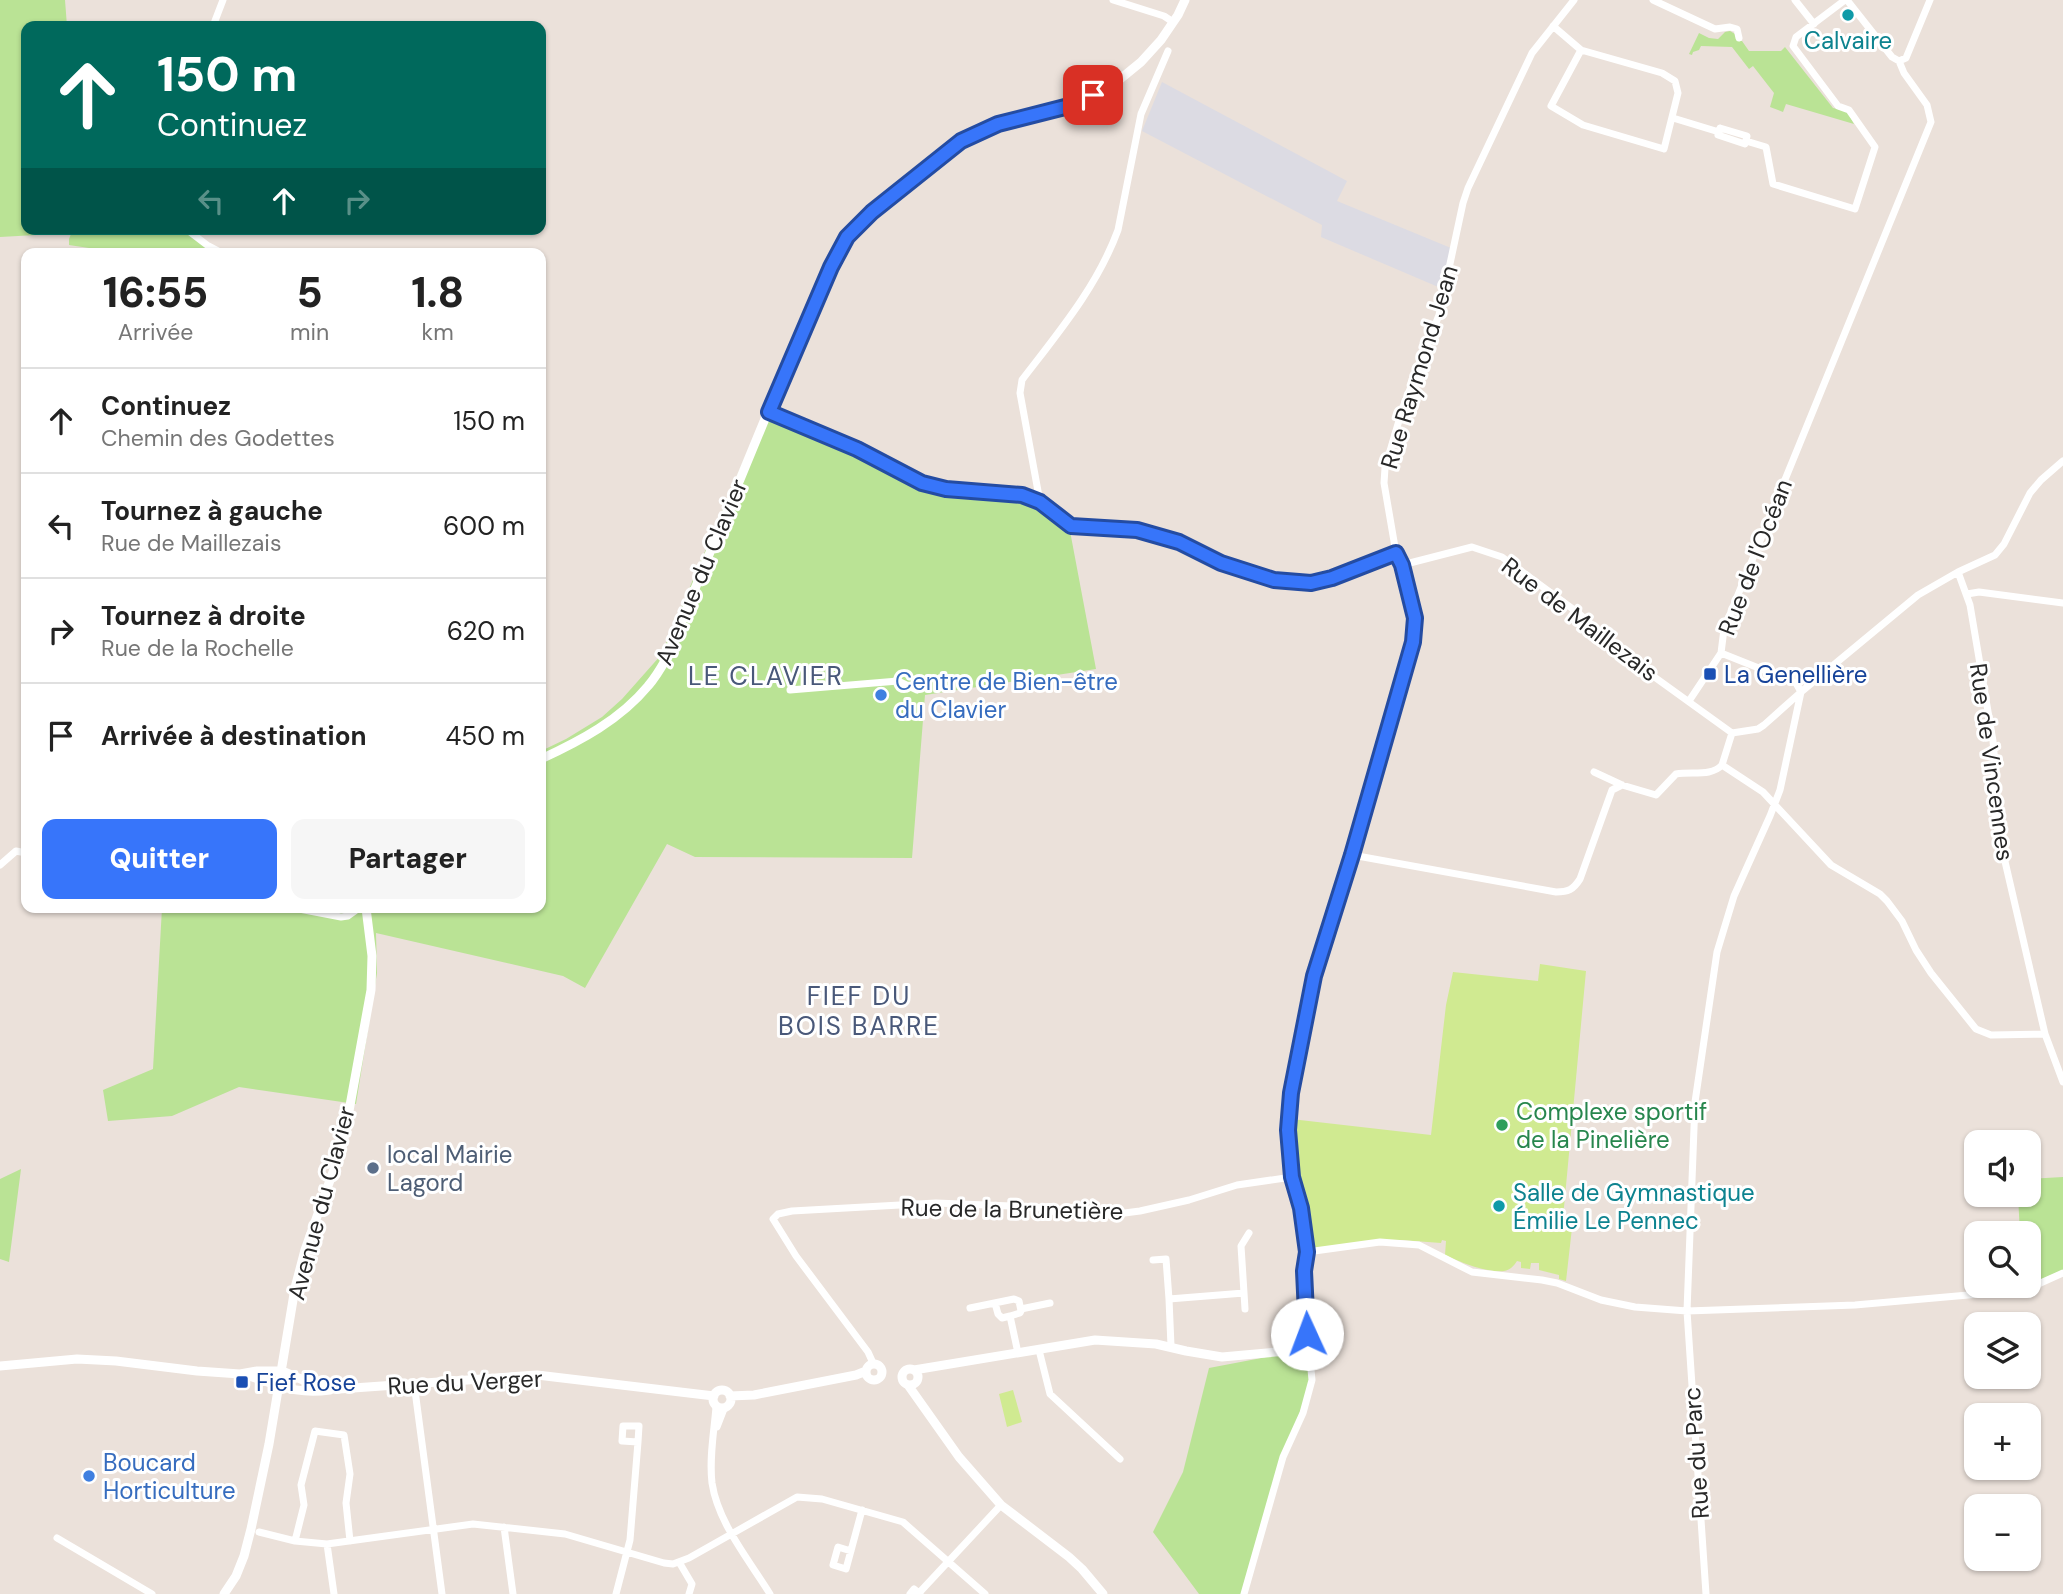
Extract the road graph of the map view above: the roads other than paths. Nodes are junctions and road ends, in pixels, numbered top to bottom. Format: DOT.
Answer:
graph roads {
  1 [pos="223,0"];
  2 [pos="1113,0"];
  3 [pos="1185,0"];
  4 [pos="1574,0"];
  5 [pos="1653,0"];
  6 [pos="1796,0"];
  7 [pos="1846,0"];
  8 [pos="1930,0"];
  9 [pos="215,21"];
  10 [pos="1173,22"];
  11 [pos="1814,24"];
  12 [pos="1553,26"];
  13 [pos="1739,38"];
  14 [pos="1581,50"];
  15 [pos="1168,51"];
  16 [pos="1899,61"];
  17 [pos="1673,118"];
  18 [pos="1859,198"];
  19 [pos="1843,205"];
  20 [pos="194,235"];
  21 [pos="212,248"];
  22 [pos="769,412"];
  23 [pos="2063,461"];
  24 [pos="1040,502"];
  25 [pos="1396,553"];
  26 [pos="1402,565"];
  27 [pos="1958,572"];
  28 [pos="1967,594"];
  29 [pos="2063,603"];
  30 [pos="1721,653"];
  31 [pos="790,690"];
  32 [pos="916,690"];
  33 [pos="1801,692"];
  34 [pos="1689,701"];
  35 [pos="1732,733"];
  36 [pos="546,756"];
  37 [pos="1723,765"];
  38 [pos="1594,772"];
  39 [pos="1622,785"];
  40 [pos="1775,805"];
  41 [pos="21,852"];
  42 [pos="1352,855"];
  43 [pos="0,864"];
  44 [pos="320,913"];
  45 [pos="352,913"];
  46 [pos="367,913"];
  47 [pos="372,913"];
  48 [pos="370,930"];
  49 [pos="2045,1034"];
  50 [pos="2063,1082"];
  51 [pos="1292,1177"];
  52 [pos="1249,1233"];
  53 [pos="1307,1252"];
  54 [pos="1153,1260"];
  55 [pos="2063,1273"];
  56 [pos="1244,1293"];
  57 [pos="1168,1298"];
  58 [pos="995,1303"];
  59 [pos="1050,1303"];
  60 [pos="970,1308"];
  61 [pos="1021,1309"];
  62 [pos="1245,1309"];
  63 [pos="1687,1311"];
  64 [pos="1010,1316"];
  65 [pos="1171,1346"];
  66 [pos="1309,1349"];
  67 [pos="1039,1350"];
  68 [pos="1018,1353"];
  69 [pos="0,1366"];
  70 [pos="879,1369"];
  71 [pos="282,1371"];
  72 [pos="240,1374"];
  73 [pos="867,1374"];
  74 [pos="910,1377"];
  75 [pos="414,1383"];
  76 [pos="280,1386"];
  77 [pos="339,1389"];
  78 [pos="721,1402"];
  79 [pos="643,1418"];
  80 [pos="639,1426"];
  81 [pos="638,1442"];
  82 [pos="1120,1459"];
  83 [pos="1000,1505"];
  84 [pos="862,1510"];
  85 [pos="504,1527"];
  86 [pos="433,1530"];
  87 [pos="259,1532"];
  88 [pos="732,1534"];
  89 [pos="57,1538"];
  90 [pos="295,1541"];
  91 [pos="350,1541"];
  92 [pos="327,1544"];
  93 [pos="850,1551"];
  94 [pos="628,1552"];
  95 [pos="679,1562"];
  96 [pos="948,1562"];
  97 [pos="152,1594"];
  98 [pos="224,1594"];
  99 [pos="334,1594"];
  100 [pos="442,1594"];
  101 [pos="513,1594"];
  102 [pos="615,1594"];
  103 [pos="689,1594"];
  104 [pos="769,1594"];
  105 [pos="910,1594"];
  106 [pos="919,1594"];
  107 [pos="985,1594"];
  108 [pos="1103,1594"];
  109 [pos="1244,1594"];
  110 [pos="1706,1594"];
  1 -- 9 [label="street"];
  2 -- 10 [label="street"];
  3 -- 10 [label="street, Avenue du Clavier"];
  4 -- 12 [label="street, Rue Raymond Jean"];
  5 -- 13 [label="street"];
  6 -- 11 [label="street"];
  7 -- 11 [label="street"];
  7 -- 16 [label="street, Rue de l'Océan"];
  8 -- 16 [label="street"];
  10 -- 22 [label="street, Avenue du Clavier"];
  11 -- 18 [label="street"];
  12 -- 14 [label="street"];
  12 -- 25 [label="street, Rue Raymond Jean"];
  14 -- 17 [label="street"];
  14 -- 17 [label="street"];
  15 -- 24 [label="street"];
  16 -- 30 [label="street, Rue de l'Océan"];
  17 -- 19 [label="street"];
  18 -- 19 [label="street"];
  18 -- 19 [label="street"];
  20 -- 21 [label="street"];
  22 -- 24 [label="street"];
  22 -- 36 [label="street, Avenue du Clavier"];
  23 -- 27 [label="street"];
  24 -- 25 [label="street"];
  25 -- 26 [label="street"];
  26 -- 34 [label="street, Rue de Maillezais"];
  26 -- 42 [label="street"];
  27 -- 28 [label="street, Rue de Vincennes"];
  27 -- 33 [label="street"];
  28 -- 29 [label="street"];
  28 -- 49 [label="street, Rue de Vincennes"];
  30 -- 33 [label="street, Rue de l'Océan"];
  30 -- 34 [label="street"];
  31 -- 32 [label="street"];
  33 -- 35 [label="street"];
  33 -- 40 [label="street"];
  34 -- 35 [label="street, Rue de Maillezais"];
  35 -- 37 [label="street"];
  37 -- 39 [label="street"];
  37 -- 40 [label="street"];
  38 -- 39 [label="street"];
  39 -- 42 [label="street"];
  40 -- 49 [label="street"];
  40 -- 63 [label="street"];
  41 -- 43 [label="street"];
  42 -- 51 [label="street"];
  44 -- 45 [label="street"];
  46 -- 48 [label="street, Avenue du Clavier"];
  47 -- 48 [label="street, Avenue du Clavier"];
  48 -- 71 [label="street, Avenue du Clavier"];
  49 -- 50 [label="street"];
  51 -- 53 [label="street"];
  51 -- 70 [label="street, Rue de la Brunetière"];
  52 -- 56 [label="street"];
  53 -- 63 [label="street"];
  53 -- 66 [label="street"];
  54 -- 57 [label="street"];
  55 -- 63 [label="street"];
  56 -- 57 [label="street"];
  56 -- 62 [label="street"];
  57 -- 65 [label="street"];
  58 -- 60 [label="street"];
  58 -- 61 [label="street"];
  58 -- 64 [label="street"];
  59 -- 61 [label="street"];
  61 -- 64 [label="street"];
  63 -- 110 [label="street, Rue du Parc"];
  64 -- 68 [label="street"];
  65 -- 66 [label="street"];
  65 -- 67 [label="street"];
  66 -- 109 [label="street"];
  67 -- 68 [label="street"];
  67 -- 82 [label="street"];
  68 -- 74 [label="street"];
  69 -- 72 [label="street"];
  70 -- 73 [label="street"];
  70 -- 73 [label="street"];
  70 -- 74 [label="street"];
  71 -- 72 [label="street"];
  71 -- 76 [label="street, Avenue du Clavier"];
  71 -- 77 [label="street, Rue du Verger"];
  72 -- 76 [label="street"];
  73 -- 78 [label="street, Rue du Verger"];
  74 -- 83 [label="street"];
  75 -- 77 [label="street, Rue du Verger"];
  75 -- 78 [label="street, Rue du Verger"];
  75 -- 86 [label="street"];
  76 -- 77 [label="street"];
  76 -- 98 [label="street, Avenue du Clavier"];
  78 -- 88 [label="street"];
  79 -- 80 [label="street"];
  80 -- 81 [label="street"];
  80 -- 81 [label="street"];
  81 -- 94 [label="street"];
  83 -- 96 [label="street"];
  83 -- 108 [label="street"];
  84 -- 88 [label="street"];
  84 -- 93 [label="street"];
  84 -- 96 [label="street"];
  85 -- 86 [label="street"];
  85 -- 94 [label="street"];
  85 -- 101 [label="street"];
  86 -- 91 [label="street"];
  86 -- 100 [label="street"];
  87 -- 90 [label="street"];
  88 -- 95 [label="street"];
  88 -- 104 [label="street"];
  89 -- 97 [label="street"];
  90 -- 91 [label="street"];
  90 -- 92 [label="street"];
  91 -- 92 [label="street"];
  92 -- 99 [label="street"];
  94 -- 95 [label="street"];
  94 -- 102 [label="street"];
  95 -- 103 [label="street"];
  96 -- 106 [label="street"];
  96 -- 107 [label="street"];
  105 -- 106 [label="street"];
}
